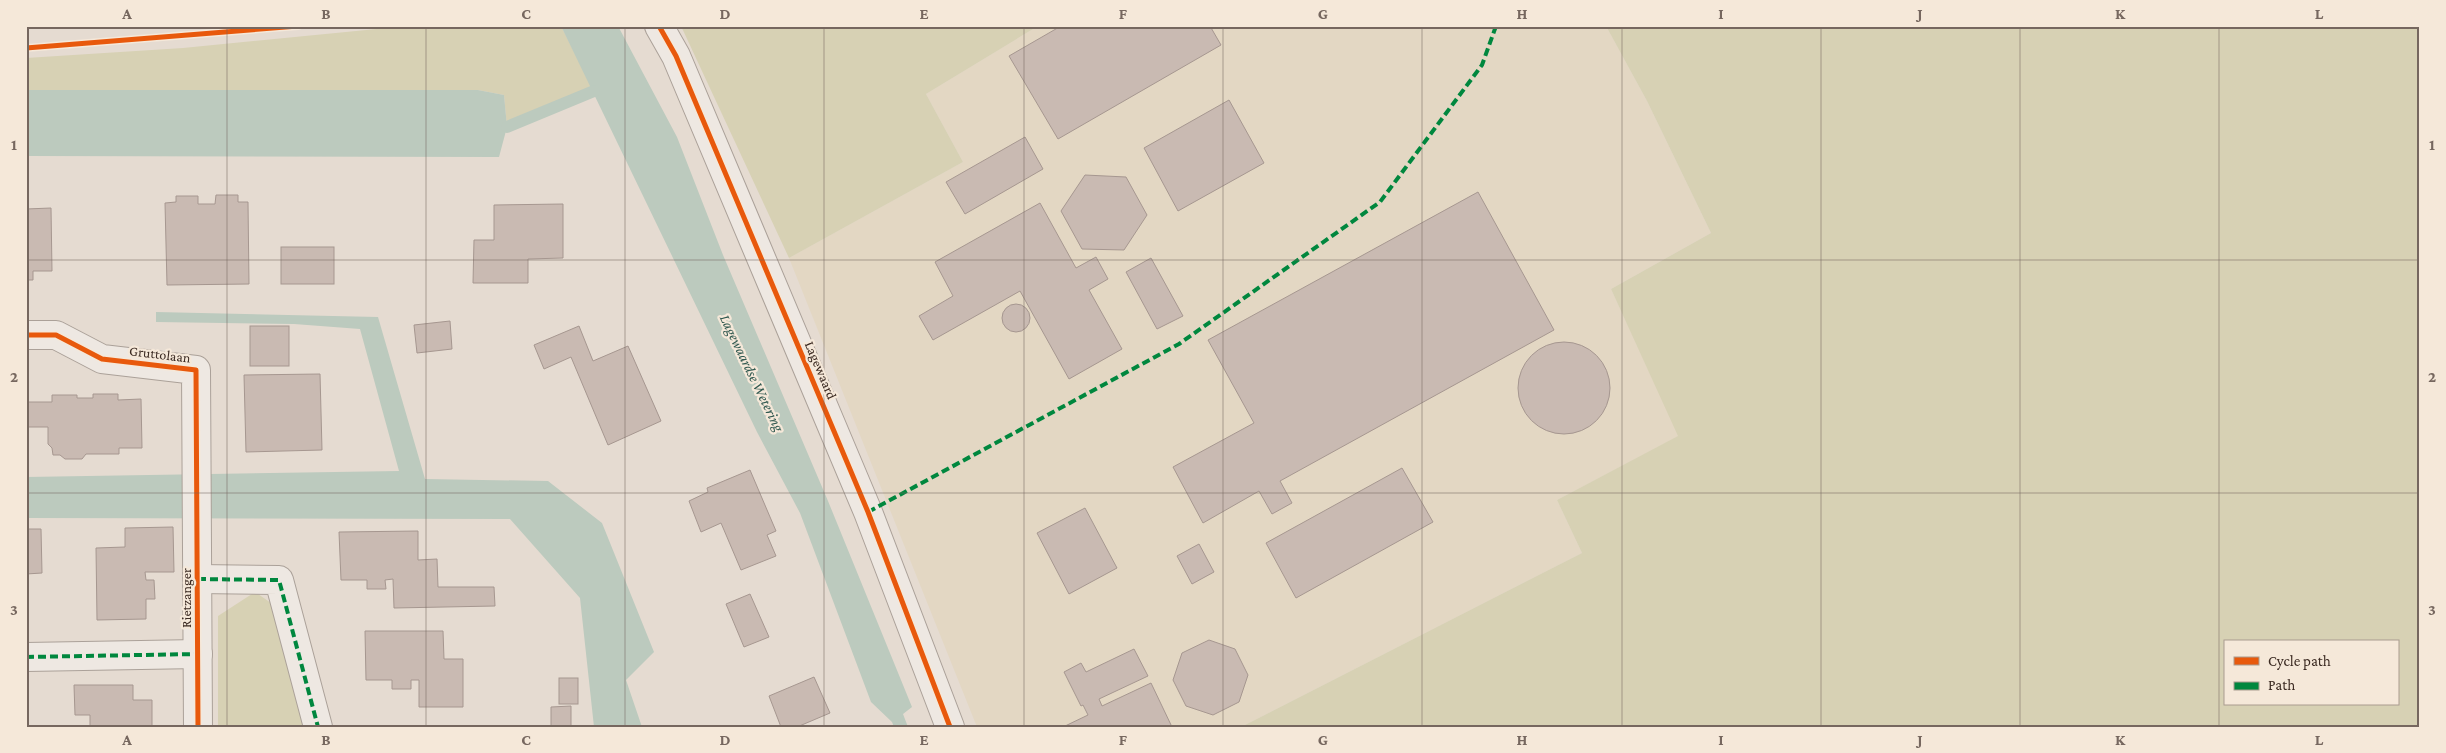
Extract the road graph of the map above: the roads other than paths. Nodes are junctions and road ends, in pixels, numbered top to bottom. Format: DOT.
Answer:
graph roads {
  1 [pos="659,26"];
  2 [pos="26,335"];
  3 [pos="198,470"];
  4 [pos="198,579"];
  5 [pos="198,654"];
  6 [pos="26,657"];
  7 [pos="198,727"];
  8 [pos="318,727"];
  9 [pos="950,727"];
  1 -- 9 [label="street, Lagewaard"];
  2 -- 3 [label="street, Gruttolaan"];
  3 -- 4 [label="street, Rietzanger"];
  4 -- 5 [label="street, Rietzanger"];
  4 -- 8 [label="street, Rietzanger"];
  5 -- 6 [label="street"];
  5 -- 7 [label="street, Rietzanger"];
}
